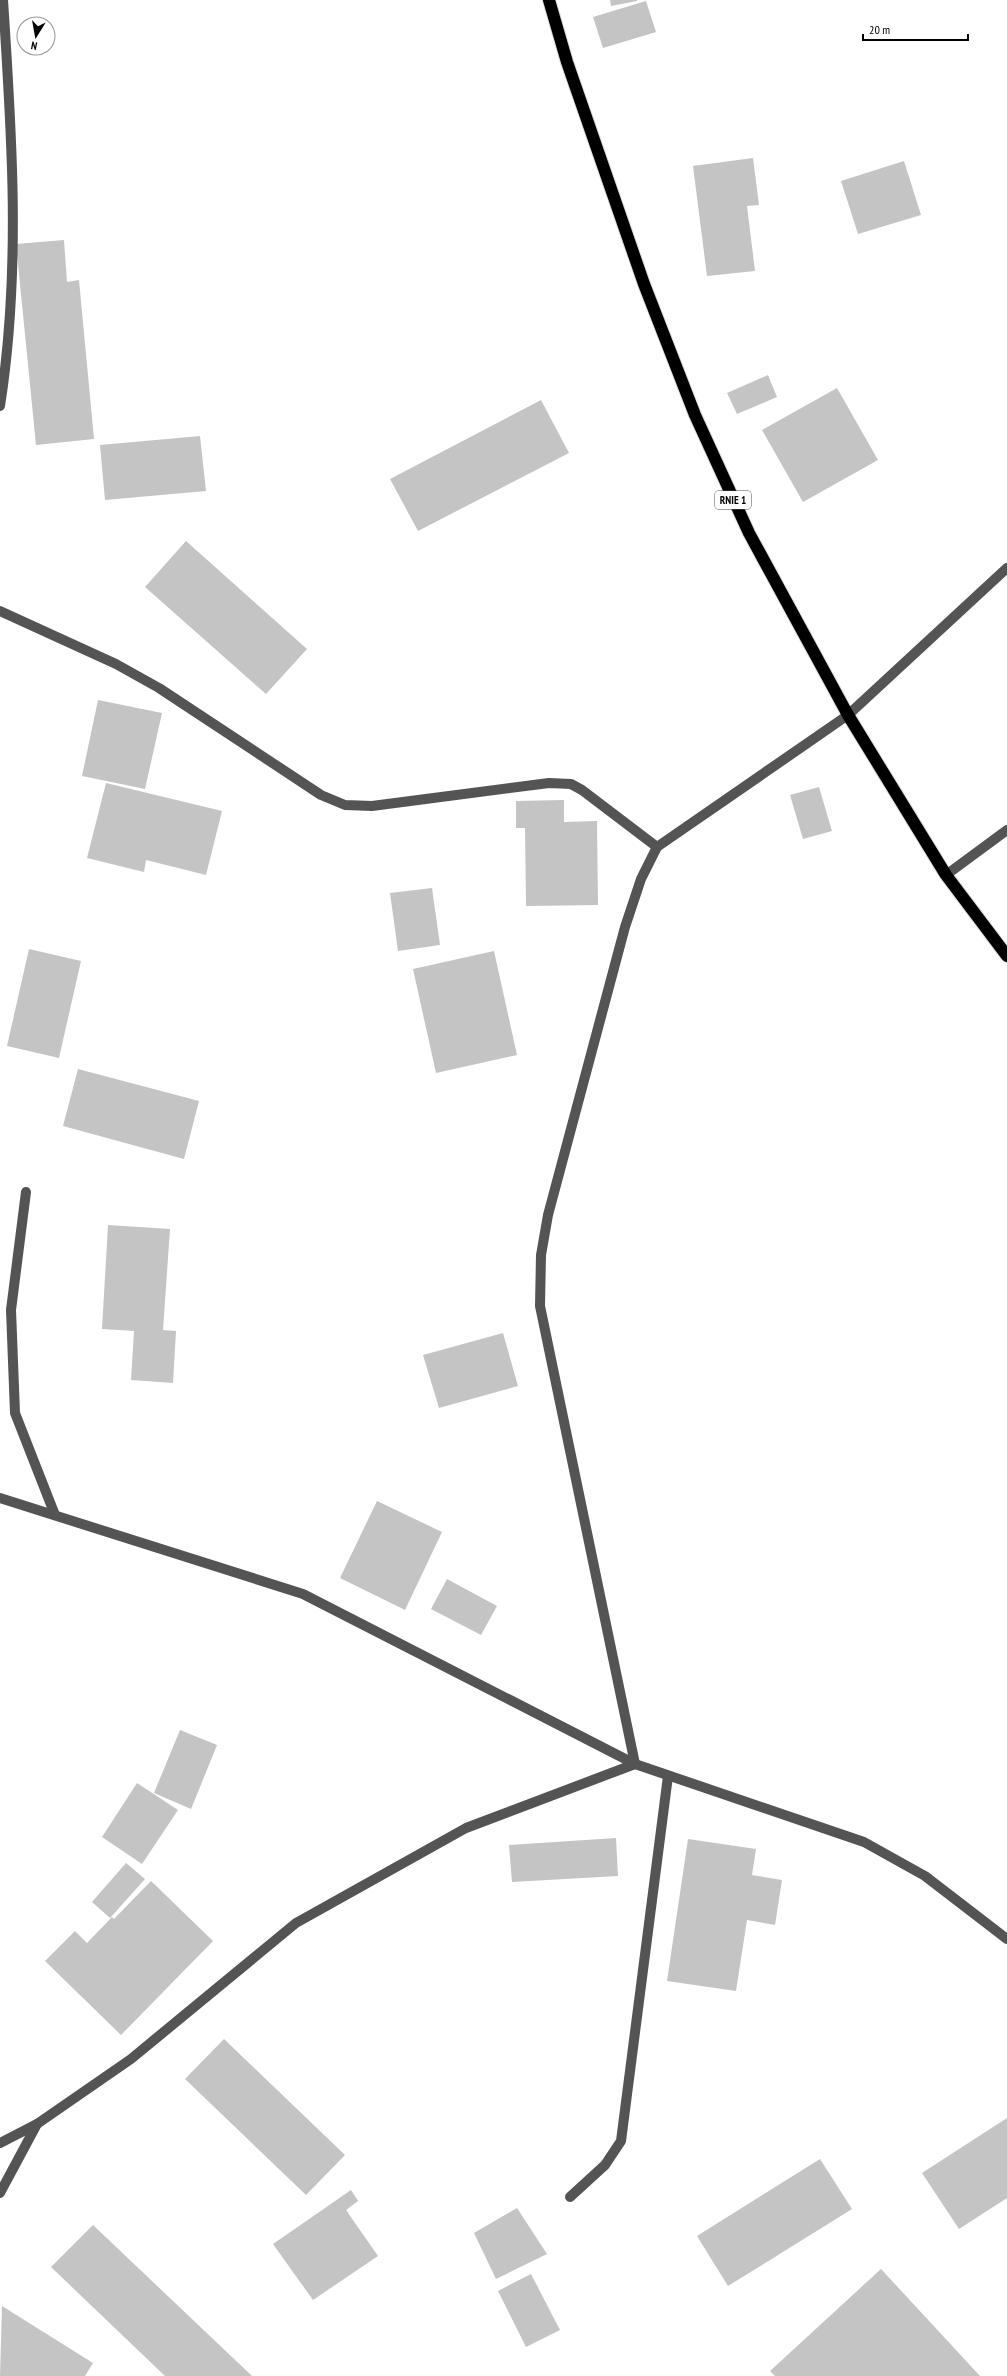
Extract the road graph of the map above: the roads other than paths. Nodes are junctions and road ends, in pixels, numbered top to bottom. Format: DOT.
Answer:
graph roads {
  1 [pos="3,0"];
  2 [pos="549,0"];
  3 [pos="0,406"];
  4 [pos="1007,568"];
  5 [pos="0,611"];
  6 [pos="848,715"];
  7 [pos="1007,830"];
  8 [pos="657,847"];
  9 [pos="946,875"];
  10 [pos="1007,956"];
  11 [pos="26,1192"];
  12 [pos="0,1498"];
  13 [pos="55,1515"];
  14 [pos="635,1764"];
  15 [pos="668,1776"];
  16 [pos="1007,1939"];
  17 [pos="37,2124"];
  18 [pos="0,2143"];
  19 [pos="0,2193"];
  20 [pos="570,2197"];
  1 -- 3 [label="street"];
  2 -- 6 [label="highway, RNIE 1"];
  4 -- 6 [label="street"];
  5 -- 8 [label="street"];
  6 -- 8 [label="street"];
  6 -- 9 [label="highway, RNIE 1"];
  7 -- 9 [label="street"];
  8 -- 14 [label="street"];
  9 -- 10 [label="highway, RNIE 1"];
  11 -- 13 [label="street"];
  12 -- 13 [label="street"];
  13 -- 14 [label="street"];
  14 -- 15 [label="street"];
  14 -- 17 [label="street"];
  15 -- 16 [label="street"];
  15 -- 20 [label="street"];
  17 -- 18 [label="street"];
  17 -- 19 [label="street"];
}
